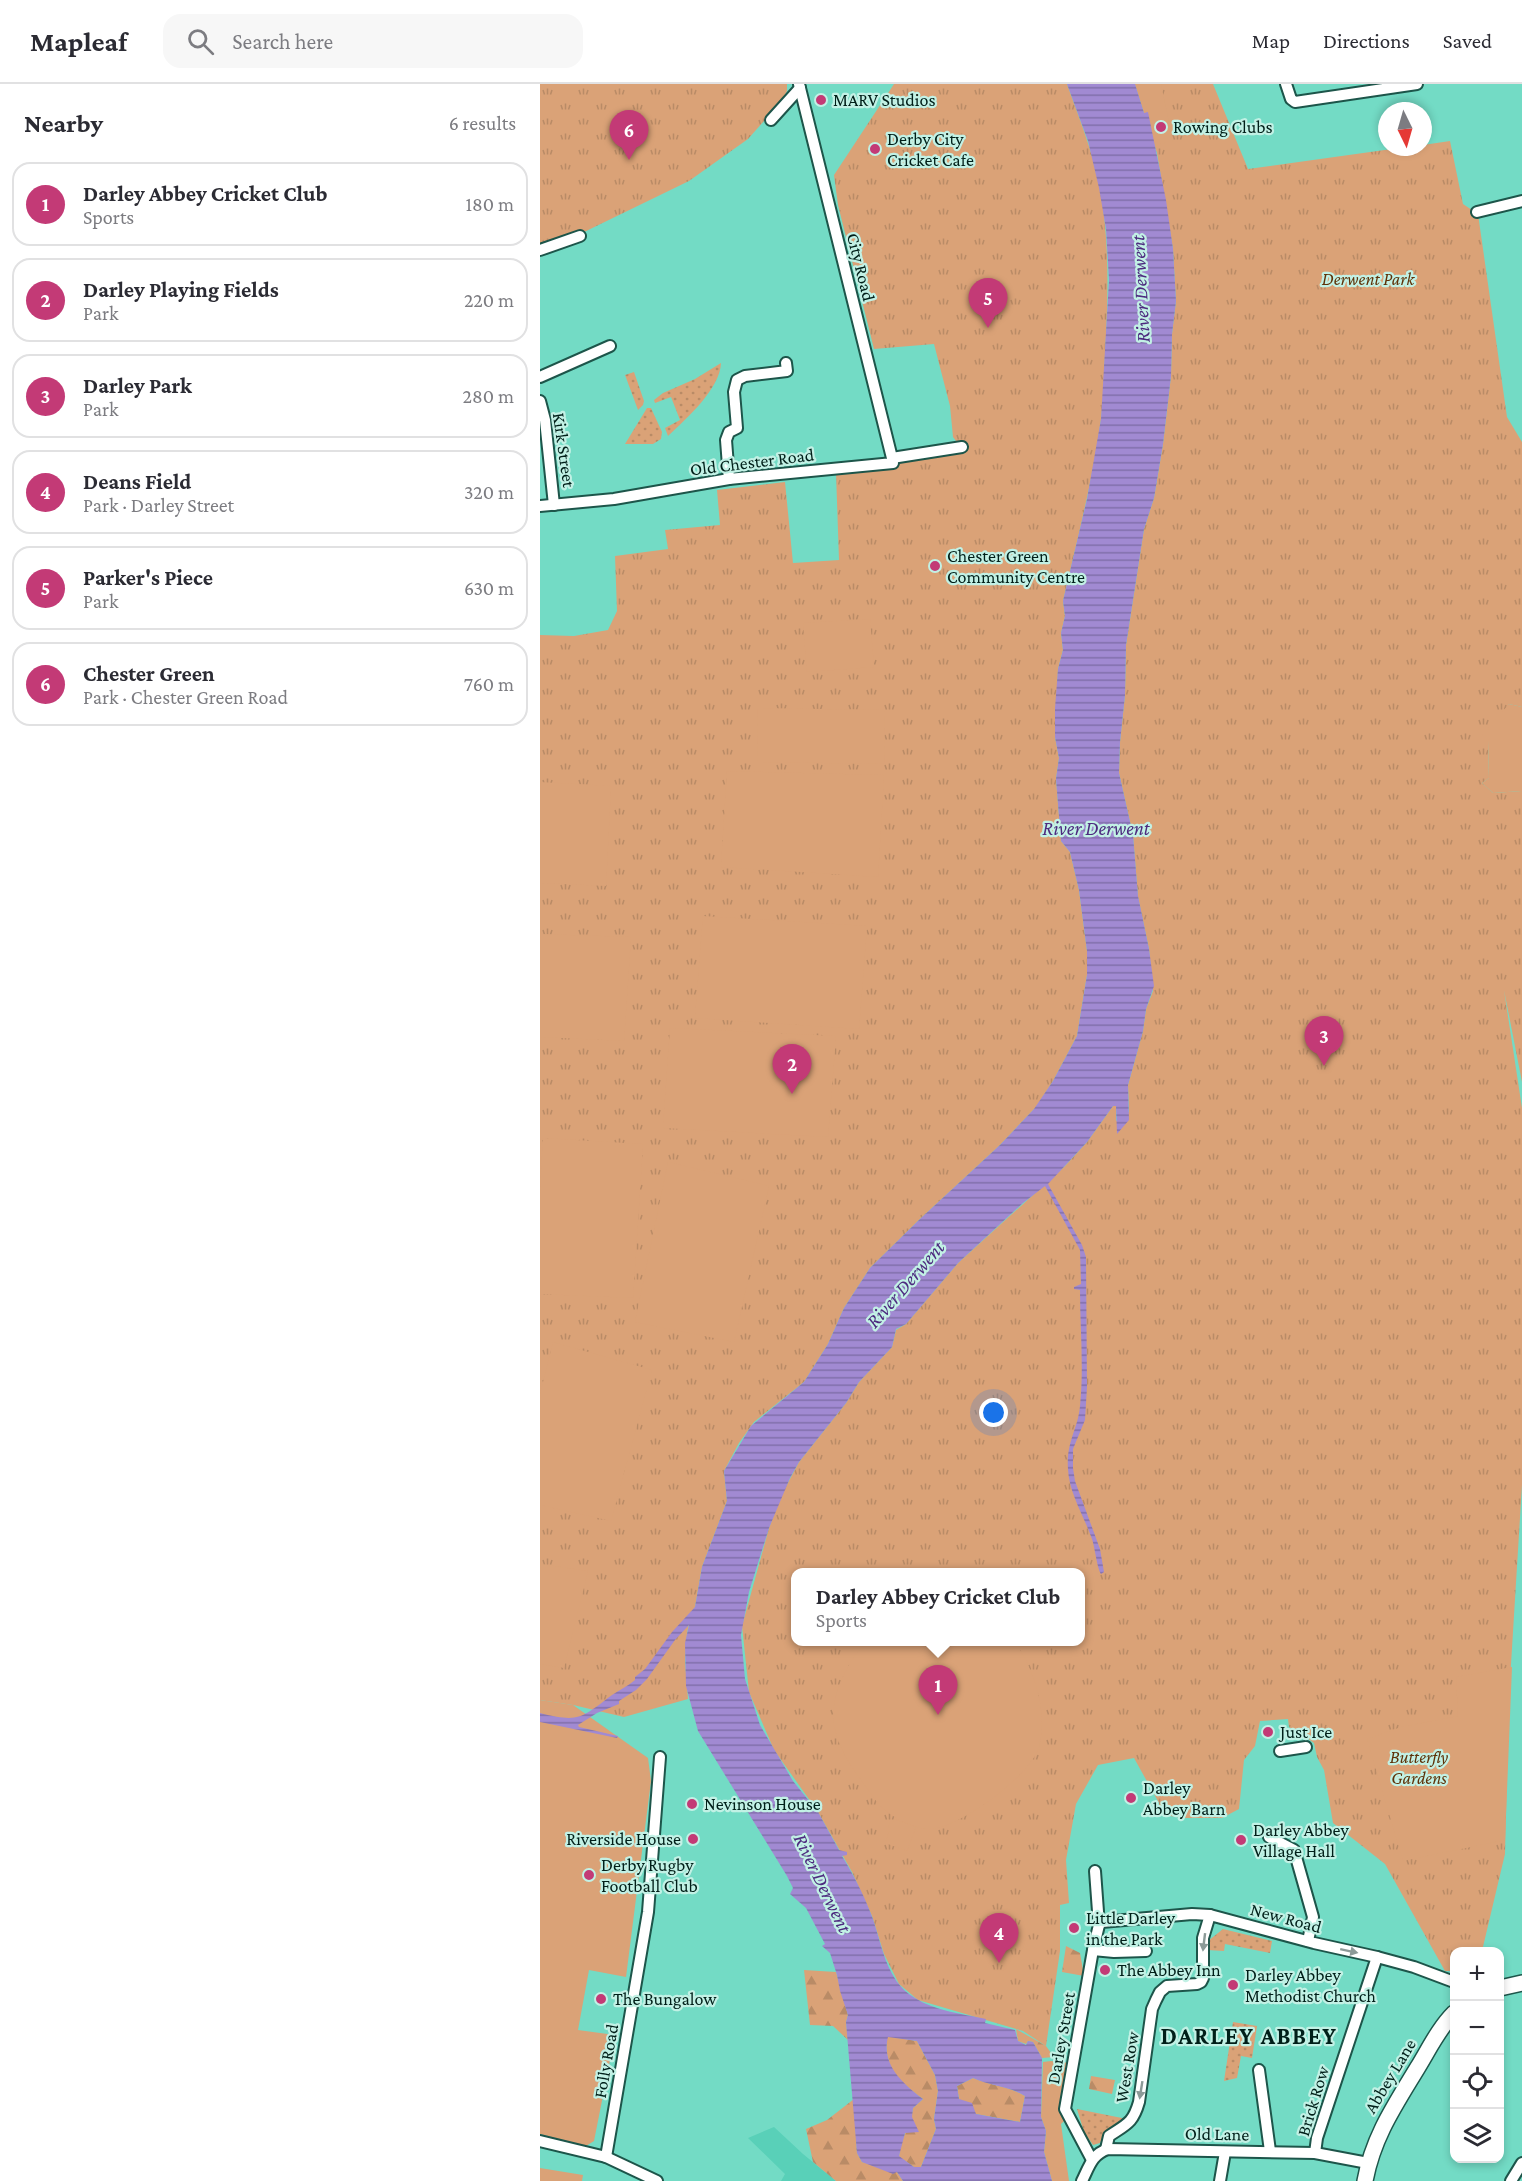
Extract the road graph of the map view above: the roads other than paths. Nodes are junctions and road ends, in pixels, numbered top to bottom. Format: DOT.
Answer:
graph roads {
  1 [pos="1286,84"];
  2 [pos="1416,84"];
  3 [pos="800,86"];
  4 [pos="1386,86"];
  5 [pos="771,120"];
  6 [pos="1522,201"];
  7 [pos="1477,212"];
  8 [pos="580,236"];
  9 [pos="540,250"];
  10 [pos="610,346"];
  11 [pos="786,363"];
  12 [pos="540,377"];
  13 [pos="540,401"];
  14 [pos="962,447"];
  15 [pos="892,458"];
  16 [pos="729,479"];
  17 [pos="554,505"];
  18 [pos="540,506"];
  19 [pos="1306,1748"];
  20 [pos="1280,1751"];
  21 [pos="660,1757"];
  22 [pos="1269,1837"];
  23 [pos="1095,1871"];
  24 [pos="1210,1915"];
  25 [pos="1102,1923"];
  26 [pos="1308,1941"];
  27 [pos="1093,1950"];
  28 [pos="1146,1951"];
  29 [pos="1377,1957"];
  30 [pos="1450,1980"];
  31 [pos="1522,1983"];
  32 [pos="1504,1987"];
  33 [pos="1450,2020"];
  34 [pos="1259,2070"];
  35 [pos="540,2141"];
  36 [pos="1106,2149"];
  37 [pos="1270,2151"];
  38 [pos="1225,2152"];
  39 [pos="1315,2153"];
  40 [pos="606,2157"];
  41 [pos="1092,2160"];
  42 [pos="1368,2163"];
  43 [pos="1522,2163"];
  44 [pos="657,2181"];
  45 [pos="1082,2181"];
  46 [pos="1220,2181"];
  47 [pos="1365,2181"];
  48 [pos="1511,2181"];
  1 -- 4 [label="street"];
  2 -- 4 [label="street"];
  3 -- 5 [label="street"];
  3 -- 15 [label="street, City Road"];
  6 -- 7 [label="street"];
  8 -- 9 [label="street"];
  10 -- 12 [label="street"];
  11 -- 16 [label="street"];
  13 -- 17 [label="street, Kirk Street"];
  14 -- 15 [label="street, Old Chester Road"];
  15 -- 16 [label="street, Old Chester Road"];
  16 -- 17 [label="street, Old Chester Road"];
  17 -- 18 [label="street, Old Chester Road"];
  19 -- 20 [label="street"];
  21 -- 40 [label="street, Folly Road"];
  22 -- 26 [label="street"];
  23 -- 25 [label="street, Darley Street"];
  24 -- 25 [label="street, New Road"];
  24 -- 26 [label="street, New Road"];
  24 -- 36 [label="street, West Row, one-way"];
  25 -- 27 [label="street, Darley Street"];
  26 -- 29 [label="street, New Road, one-way"];
  27 -- 28 [label="street"];
  27 -- 41 [label="street, Darley Street"];
  29 -- 30 [label="street, New Road"];
  29 -- 39 [label="street, Brick Row"];
  31 -- 32 [label="street"];
  33 -- 42 [label="street, Abbey Lane"];
  34 -- 37 [label="street"];
  35 -- 40 [label="street"];
  36 -- 38 [label="street, Old Lane"];
  36 -- 41 [label="street"];
  37 -- 38 [label="street, Old Lane"];
  37 -- 39 [label="street, Old Lane"];
  38 -- 46 [label="street"];
  39 -- 42 [label="street, Old Lane"];
  40 -- 44 [label="street"];
  41 -- 45 [label="street"];
  42 -- 47 [label="street, Abbey Lane"];
  43 -- 48 [label="street"];
}
